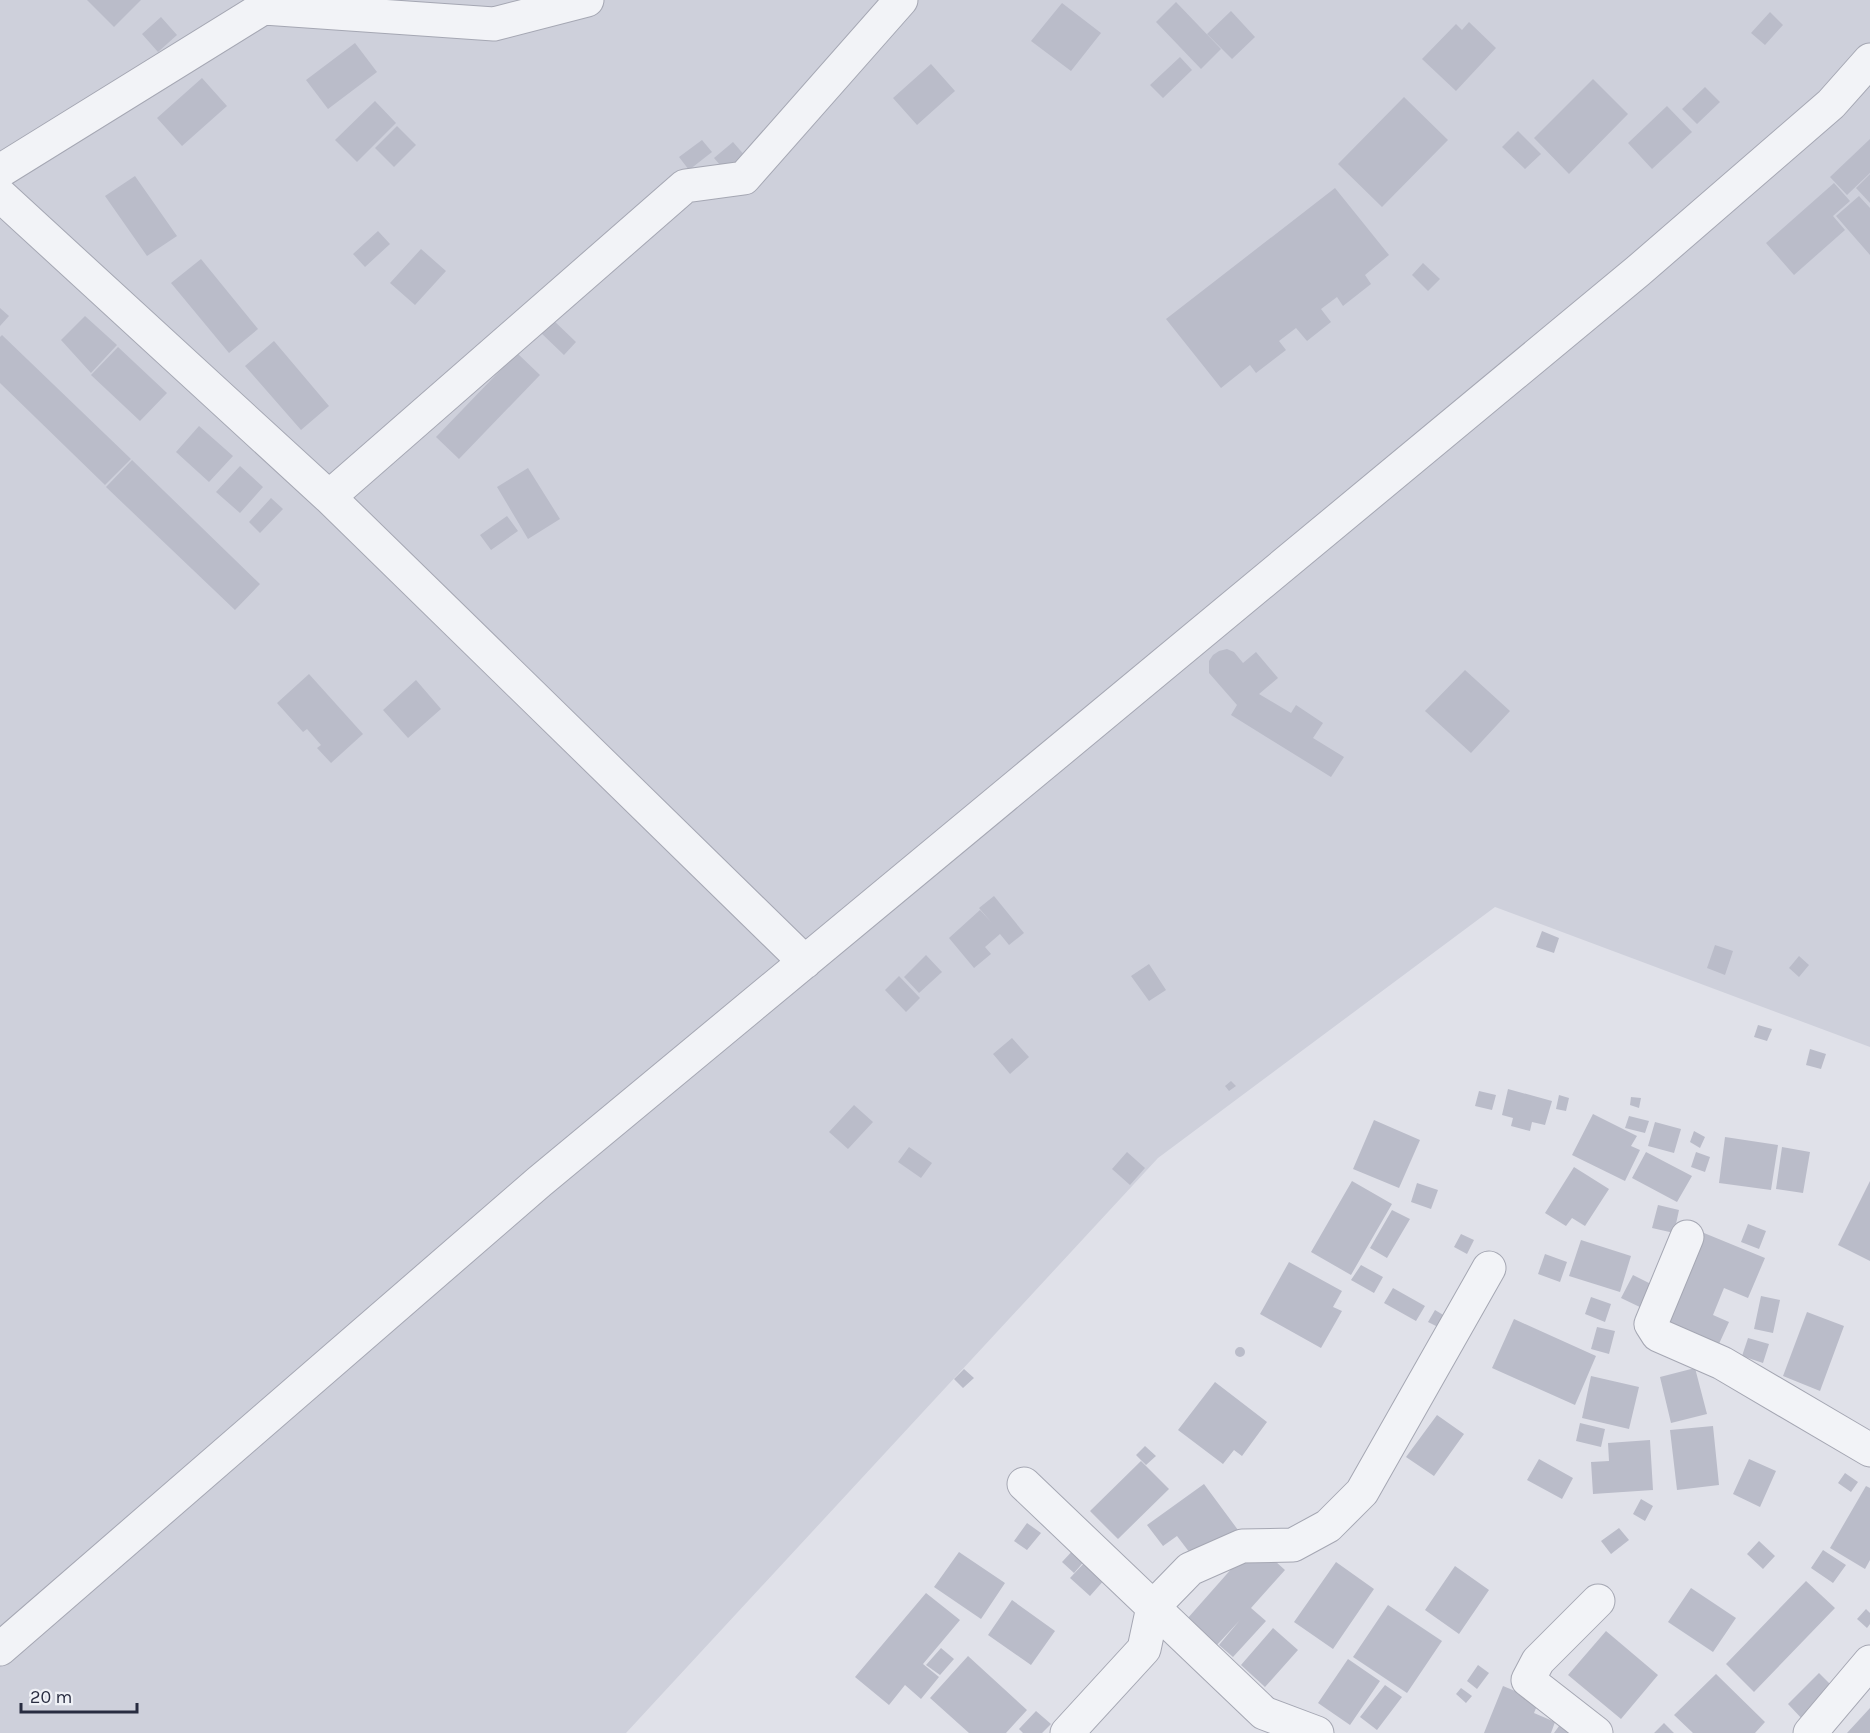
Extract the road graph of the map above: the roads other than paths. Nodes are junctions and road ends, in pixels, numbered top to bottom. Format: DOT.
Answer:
graph roads {
  1 [pos="587,0"];
  2 [pos="901,0"];
  3 [pos="270,4"];
  4 [pos="1870,60"];
  5 [pos="0,171"];
  6 [pos="0,195"];
  7 [pos="329,497"];
  8 [pos="805,962"];
  9 [pos="1687,1237"];
  10 [pos="1489,1268"];
  11 [pos="1870,1450"];
  12 [pos="1024,1484"];
  13 [pos="1598,1601"];
  14 [pos="1153,1607"];
  15 [pos="0,1649"];
  16 [pos="1870,1662"];
  17 [pos="1067,1733"];
  18 [pos="1317,1733"];
  19 [pos="1596,1733"];
  20 [pos="1810,1733"];
  1 -- 3 [label="street"];
  2 -- 7 [label="street"];
  3 -- 5 [label="street"];
  4 -- 8 [label="street"];
  6 -- 7 [label="street"];
  7 -- 8 [label="street"];
  8 -- 15 [label="street"];
  9 -- 11 [label="street"];
  10 -- 14 [label="street"];
  12 -- 14 [label="street"];
  13 -- 19 [label="street"];
  14 -- 17 [label="street"];
  14 -- 18 [label="street"];
  16 -- 20 [label="street"];
}
